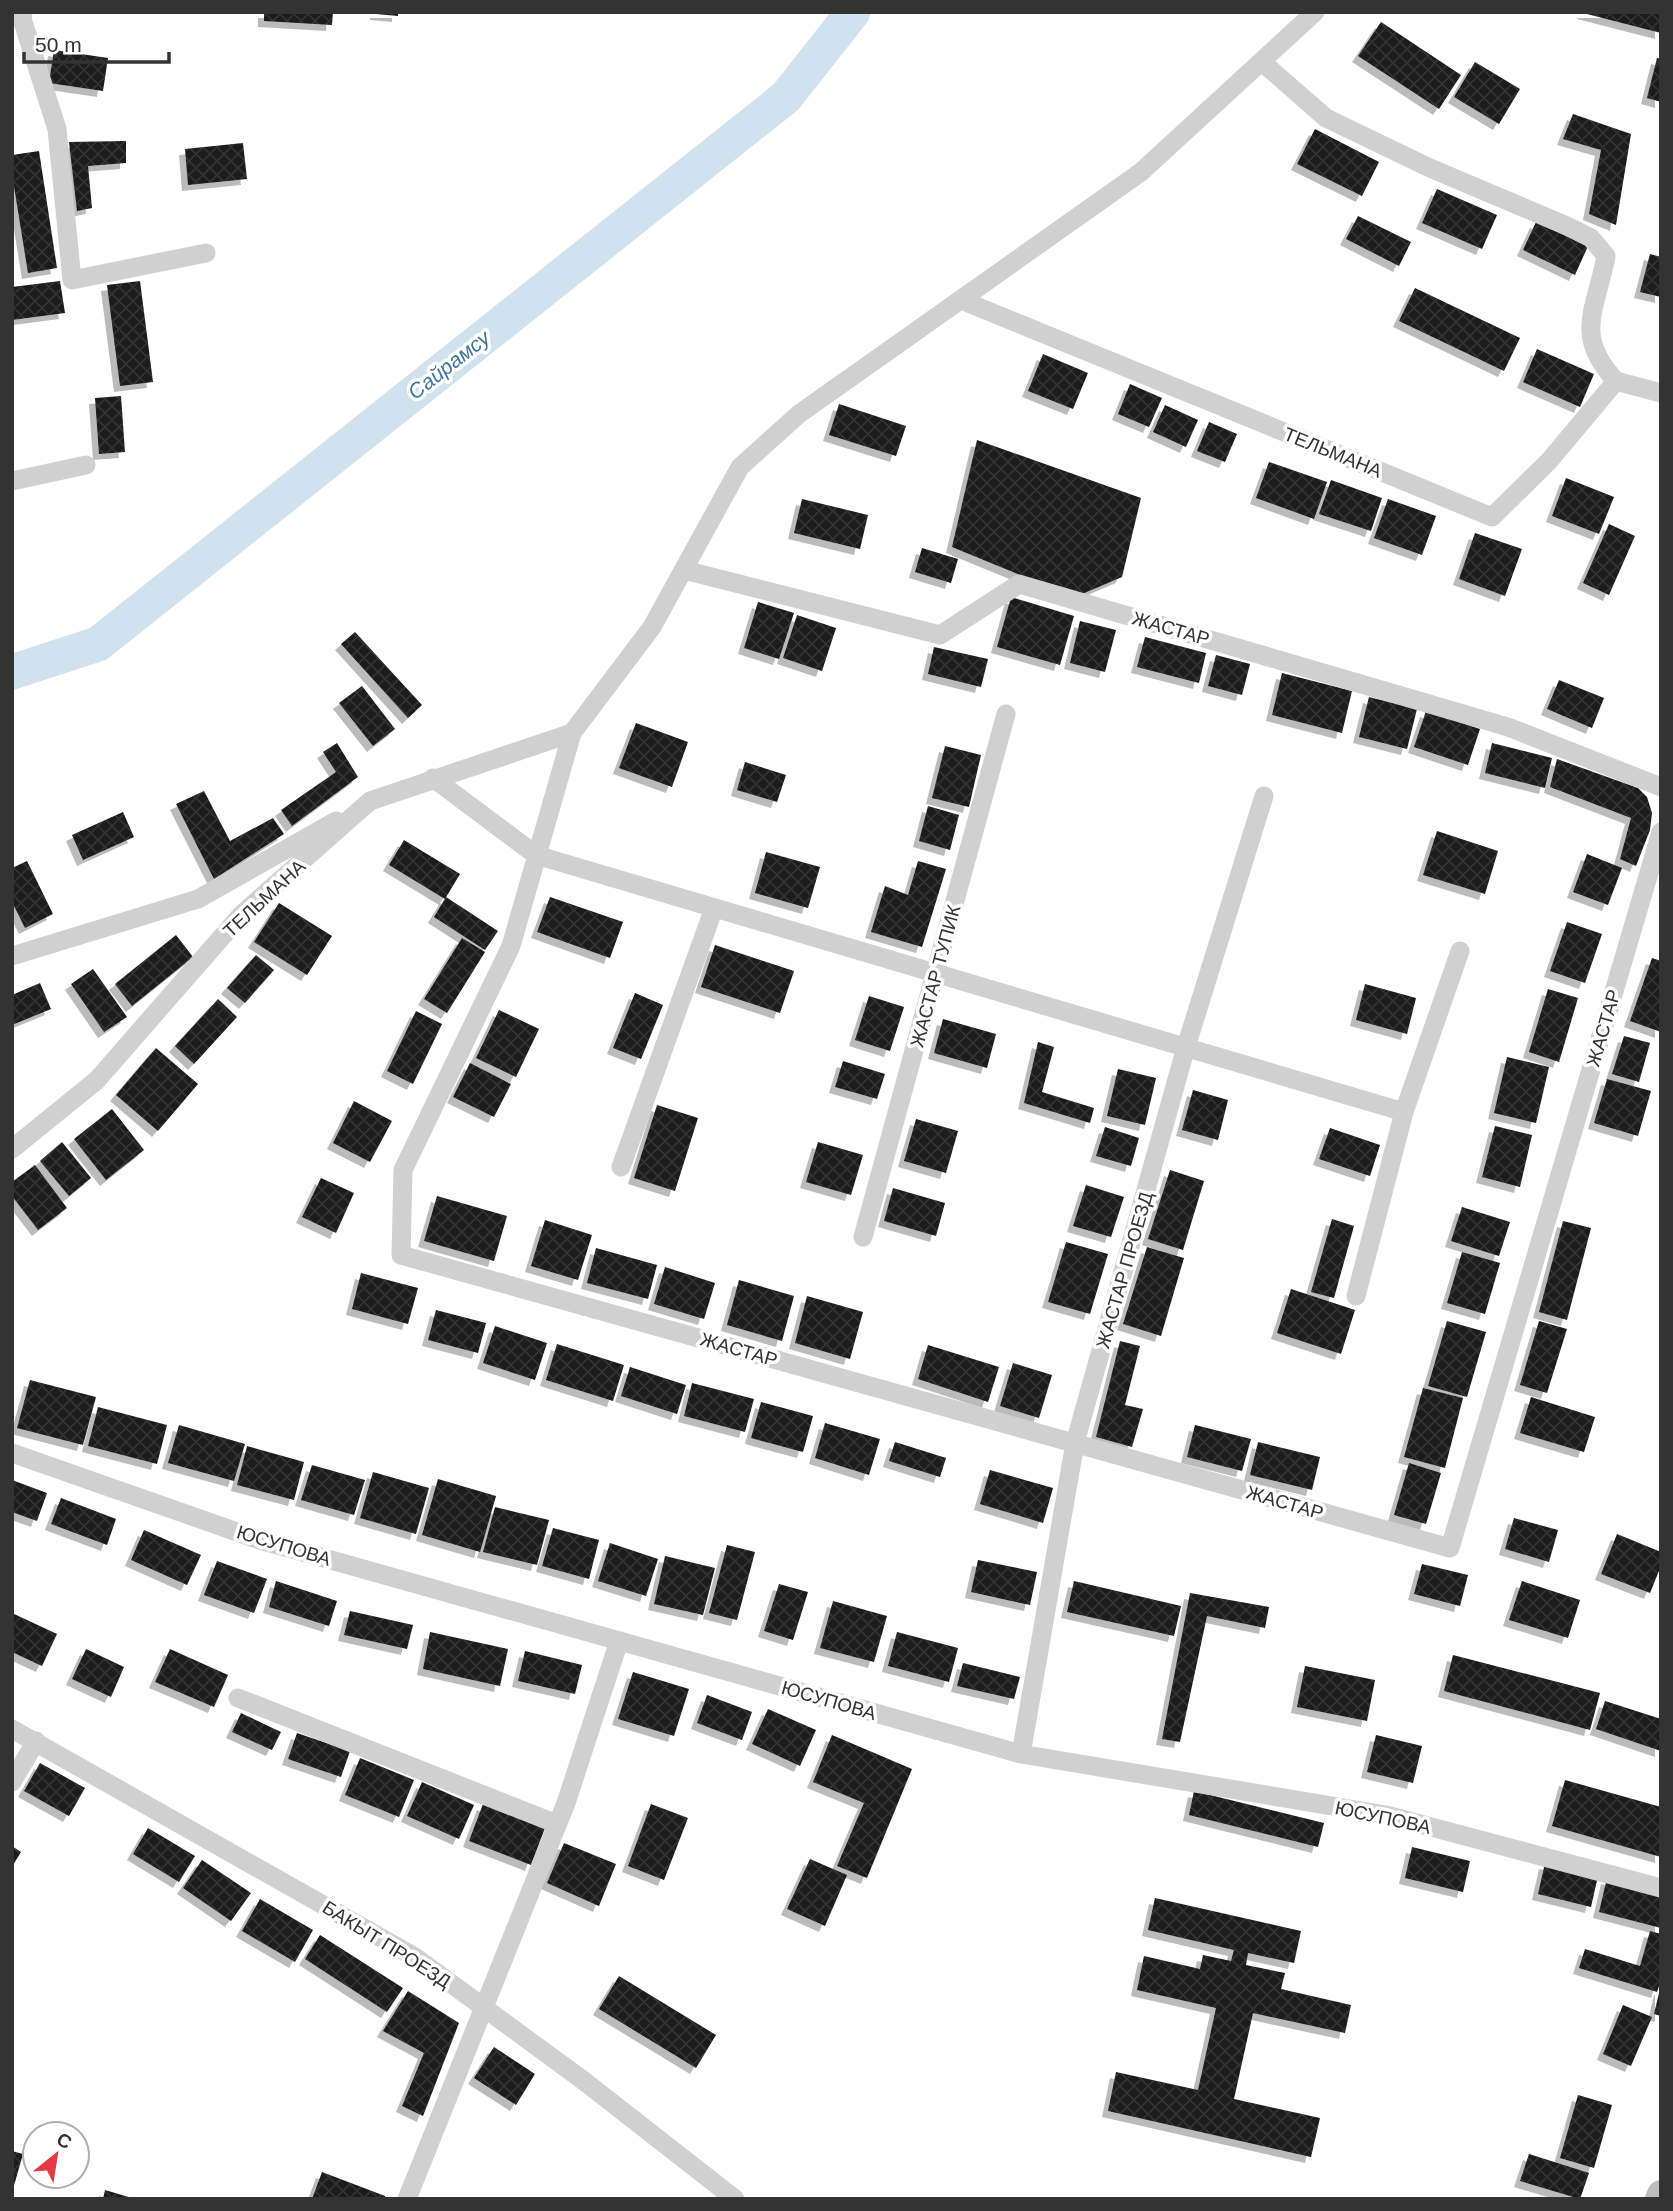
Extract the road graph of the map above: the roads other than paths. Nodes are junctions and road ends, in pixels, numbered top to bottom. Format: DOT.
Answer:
graph roads {
  1 [pos="23,12"];
  2 [pos="1315,12"];
  3 [pos="1262,62"];
  4 [pos="206,253"];
  5 [pos="961,300"];
  6 [pos="1616,382"];
  7 [pos="1661,393"];
  8 [pos="86,466"];
  9 [pos="12,481"];
  10 [pos="684,570"];
  11 [pos="1006,714"];
  12 [pos="572,733"];
  13 [pos="433,778"];
  14 [pos="1661,788"];
  15 [pos="1264,796"];
  16 [pos="370,801"];
  17 [pos="1661,832"];
  18 [pos="536,855"];
  19 [pos="714,908"];
  20 [pos="1460,951"];
  21 [pos="12,956"];
  22 [pos="936,974"];
  23 [pos="1186,1047"];
  24 [pos="1404,1112"];
  25 [pos="12,1149"];
  26 [pos="621,1167"];
  27 [pos="863,1237"];
  28 [pos="1356,1296"];
  29 [pos="1075,1443"];
  30 [pos="12,1453"];
  31 [pos="620,1641"];
  32 [pos="238,1698"];
  33 [pos="12,1729"];
  34 [pos="36,1741"];
  35 [pos="1021,1754"];
  36 [pos="12,1782"];
  37 [pos="557,1824"];
  38 [pos="1661,1888"];
  39 [pos="482,2006"];
  40 [pos="407,2199"];
  41 [pos="735,2199"];
  1 -- 4 [label="street"];
  2 -- 3 [label="street"];
  3 -- 5 [label="street"];
  3 -- 6 [label="street"];
  5 -- 6 [label="street, ТЕЛЬМАНА"];
  5 -- 10 [label="street"];
  6 -- 7 [label="street"];
  8 -- 9 [label="street"];
  10 -- 12 [label="street"];
  10 -- 14 [label="street, ЖАСТАР"];
  11 -- 22 [label="street, ЖАСТАР ТУПИК"];
  12 -- 13 [label="street, ТЕЛЬМАНА"];
  12 -- 18 [label="street"];
  13 -- 16 [label="street, ТЕЛЬМАНА"];
  13 -- 18 [label="street"];
  15 -- 23 [label="street, ЖАСТАР ПРОЕЗД"];
  16 -- 21 [label="street"];
  16 -- 25 [label="street, ТЕЛЬМАНА"];
  17 -- 29 [label="street, ЖАСТАР"];
  18 -- 19 [label="street"];
  18 -- 29 [label="street, ЖАСТАР"];
  19 -- 22 [label="street"];
  19 -- 26 [label="street"];
  20 -- 24 [label="street"];
  22 -- 23 [label="street"];
  22 -- 27 [label="street, ЖАСТАР ТУПИК"];
  23 -- 24 [label="street"];
  23 -- 29 [label="street, ЖАСТАР ПРОЕЗД"];
  24 -- 28 [label="street"];
  29 -- 35 [label="street, ЖАСТАР ПРОЕЗД"];
  30 -- 31 [label="street, ЮСУПОВА"];
  31 -- 35 [label="street, ЮСУПОВА"];
  31 -- 37 [label="street"];
  32 -- 37 [label="street"];
  33 -- 34 [label="street, БАКЫТ ПРОЕЗД"];
  34 -- 36 [label="street"];
  34 -- 39 [label="street, БАКЫТ ПРОЕЗД"];
  35 -- 38 [label="street, ЮСУПОВА"];
  37 -- 39 [label="street"];
  39 -- 40 [label="street"];
  39 -- 41 [label="street, БАКЫТ ПРОЕЗД"];
}
